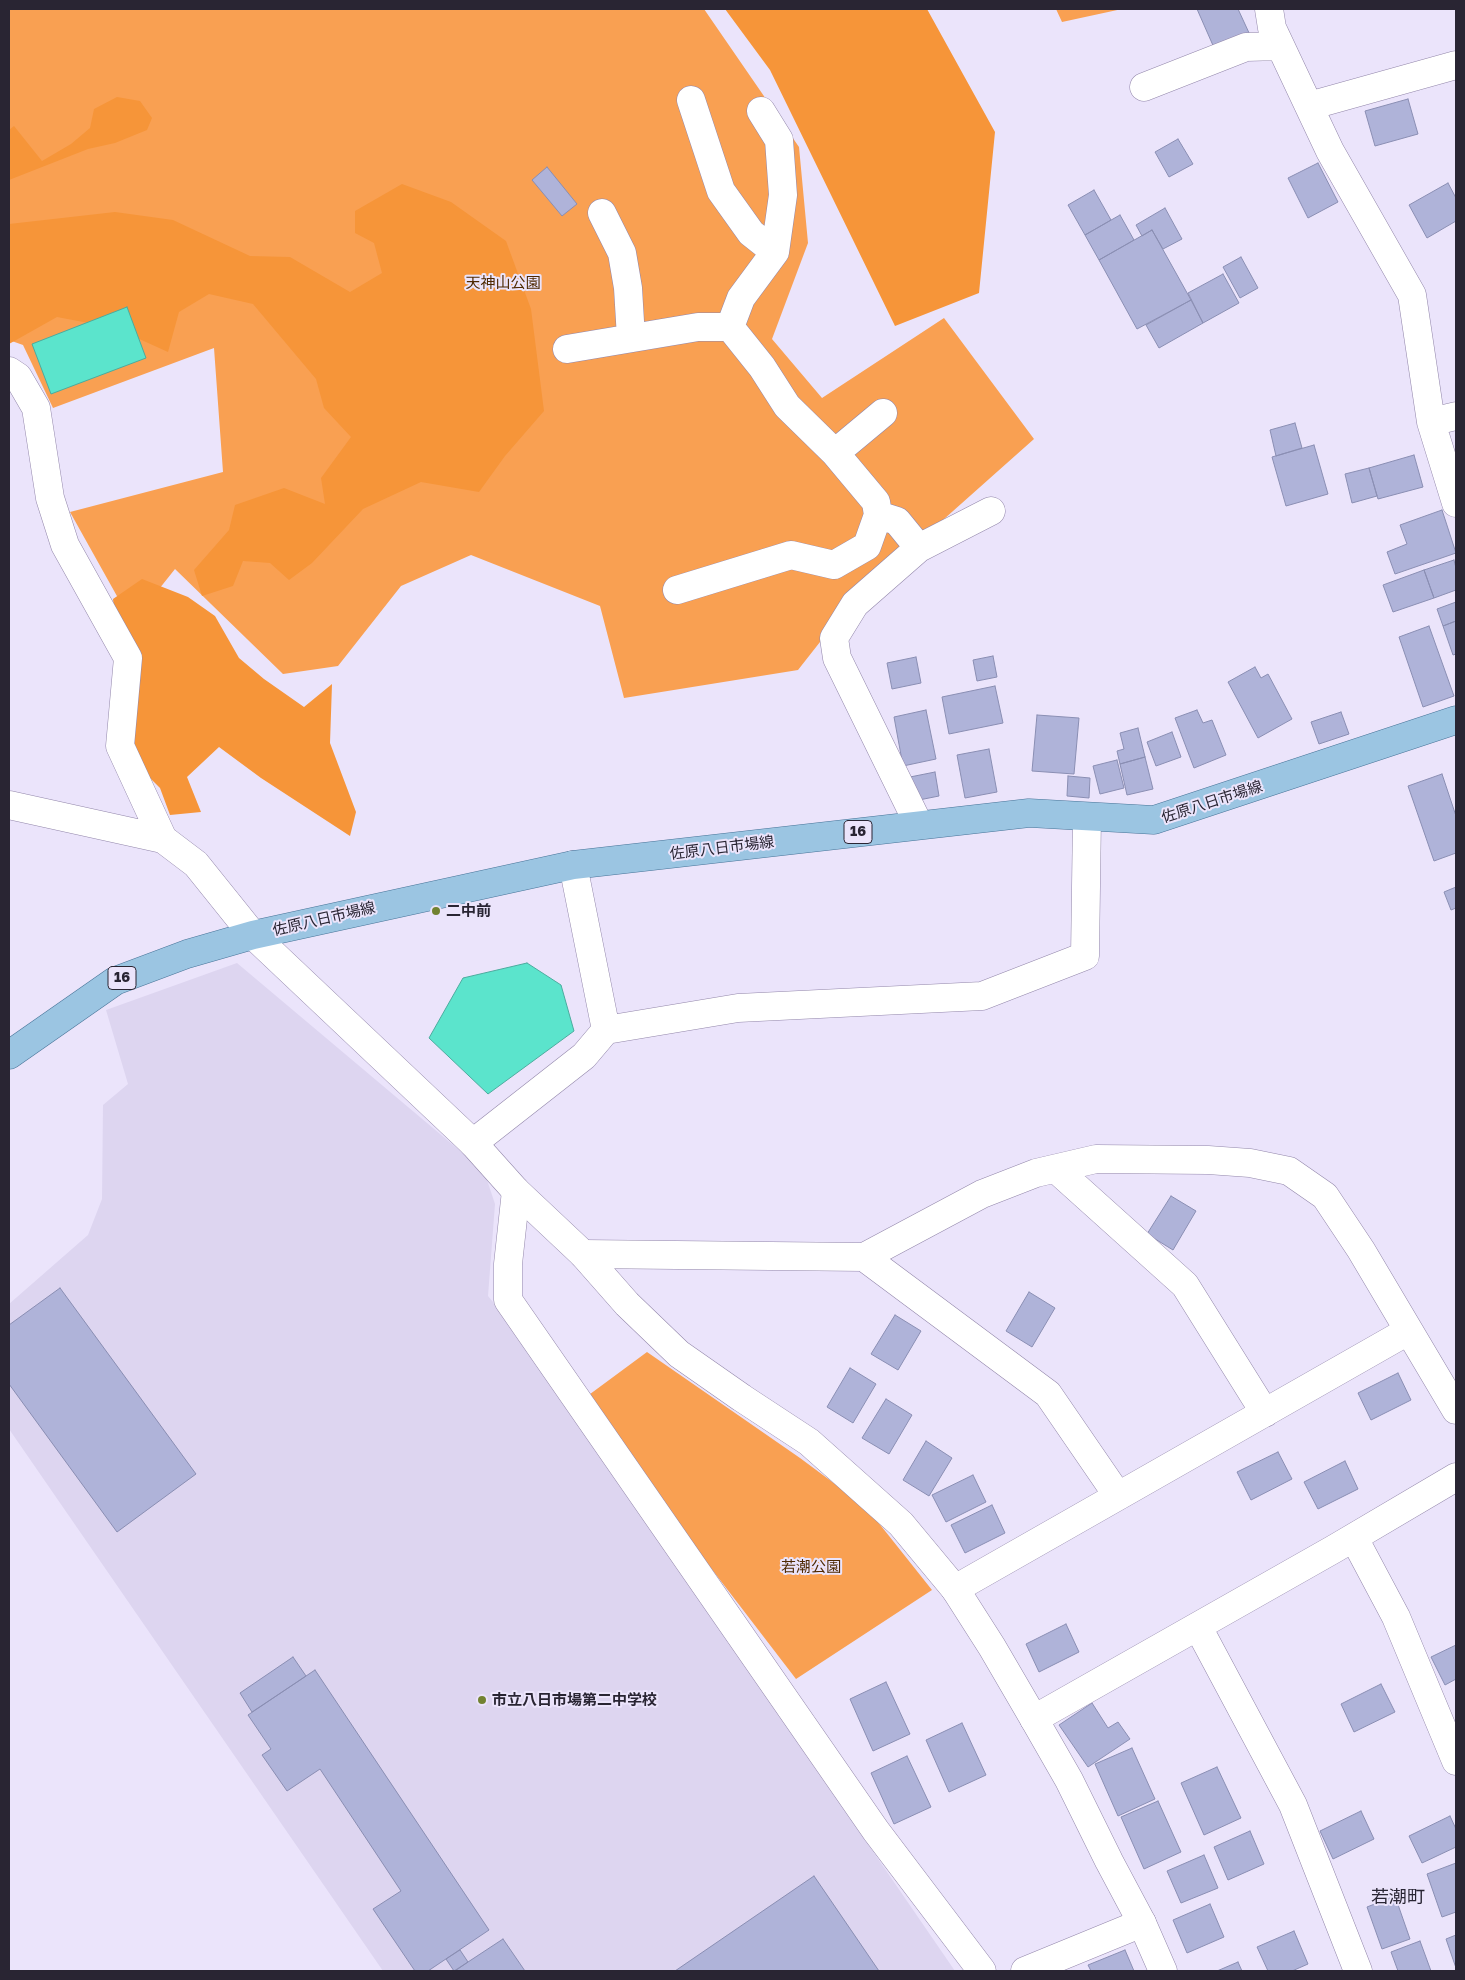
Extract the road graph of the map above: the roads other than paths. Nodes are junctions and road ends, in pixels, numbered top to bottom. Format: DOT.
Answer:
graph roads {
  1 [pos="1269,9"];
  2 [pos="1280,46"];
  3 [pos="1456,65"];
  4 [pos="1144,87"];
  5 [pos="692,100"];
  6 [pos="1309,106"];
  7 [pos="760,111"];
  8 [pos="602,213"];
  9 [pos="775,252"];
  10 [pos="730,327"];
  11 [pos="631,338"];
  12 [pos="567,349"];
  13 [pos="9,371"];
  14 [pos="883,413"];
  15 [pos="1443,419"];
  16 [pos="835,453"];
  17 [pos="1456,503"];
  18 [pos="991,511"];
  19 [pos="878,515"];
  20 [pos="919,548"];
  21 [pos="676,590"];
  22 [pos="1456,720"];
  23 [pos="9,805"];
  24 [pos="1087,817"];
  25 [pos="919,825"];
  26 [pos="163,839"];
  27 [pos="573,865"];
  28 [pos="253,935"];
  29 [pos="606,1030"];
  30 [pos="9,1055"];
  31 [pos="473,1143"];
  32 [pos="1056,1168"];
  33 [pos="516,1191"];
  34 [pos="583,1254"];
  35 [pos="864,1257"];
  36 [pos="1408,1331"];
  37 [pos="1456,1410"];
  38 [pos="1265,1412"];
  39 [pos="1456,1476"];
  40 [pos="1118,1496"];
  41 [pos="1354,1538"];
  42 [pos="955,1589"];
  43 [pos="1198,1627"];
  44 [pos="1034,1719"];
  45 [pos="1456,1761"];
  46 [pos="1142,1923"];
  47 [pos="982,1971"];
  48 [pos="1025,1971"];
  49 [pos="1163,1971"];
  50 [pos="1358,1971"];
  1 -- 2 [label="street"];
  2 -- 4 [label="street"];
  2 -- 6 [label="street"];
  3 -- 6 [label="street"];
  5 -- 9 [label="street"];
  6 -- 15 [label="street"];
  7 -- 9 [label="street"];
  8 -- 11 [label="street"];
  9 -- 10 [label="street"];
  10 -- 11 [label="street"];
  10 -- 16 [label="street"];
  11 -- 12 [label="street"];
  13 -- 26 [label="street"];
  14 -- 16 [label="street"];
  15 -- 17 [label="street"];
  16 -- 19 [label="street"];
  18 -- 20 [label="street"];
  19 -- 20 [label="street"];
  19 -- 21 [label="street"];
  20 -- 25 [label="street"];
  22 -- 24 [label="main road, 佐原八日市場線 / 16"];
  23 -- 26 [label="street"];
  24 -- 25 [label="main road, 佐原八日市場線 / 16"];
  24 -- 29 [label="street"];
  25 -- 27 [label="main road, 佐原八日市場線 / 16"];
  26 -- 28 [label="street"];
  27 -- 28 [label="main road, 佐原八日市場線 / 16"];
  27 -- 29 [label="street"];
  28 -- 30 [label="main road, 佐原八日市場線 / 16"];
  28 -- 31 [label="street"];
  29 -- 31 [label="street"];
  31 -- 33 [label="street"];
  32 -- 35 [label="street"];
  32 -- 36 [label="street"];
  32 -- 38 [label="street"];
  33 -- 34 [label="street"];
  33 -- 47 [label="street"];
  34 -- 35 [label="street"];
  34 -- 42 [label="street"];
  35 -- 40 [label="street"];
  36 -- 37 [label="street"];
  36 -- 38 [label="street"];
  38 -- 40 [label="street"];
  39 -- 41 [label="street"];
  40 -- 42 [label="street"];
  41 -- 43 [label="street"];
  41 -- 45 [label="street"];
  42 -- 44 [label="street"];
  43 -- 44 [label="street"];
  43 -- 50 [label="street"];
  44 -- 46 [label="street"];
  46 -- 48 [label="street"];
  46 -- 49 [label="street"];
}
